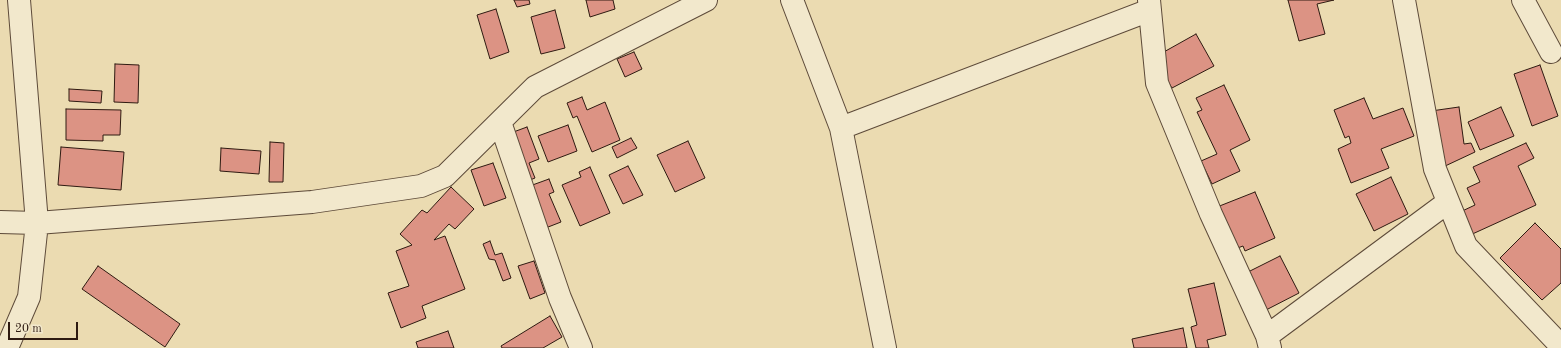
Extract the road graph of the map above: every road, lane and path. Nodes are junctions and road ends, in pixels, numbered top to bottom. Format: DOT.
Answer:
graph roads {
  1 [pos="19,0"];
  2 [pos="706,0"];
  3 [pos="792,0"];
  4 [pos="1404,0"];
  5 [pos="1523,0"];
  6 [pos="1150,5"];
  7 [pos="1551,52"];
  8 [pos="500,122"];
  9 [pos="841,128"];
  10 [pos="1448,202"];
  11 [pos="0,222"];
  12 [pos="37,223"];
  13 [pos="1269,342"];
  14 [pos="1561,346"];
  15 [pos="7,348"];
  16 [pos="581,348"];
  17 [pos="885,348"];
  1 -- 12 [label="street"];
  2 -- 8 [label="street"];
  3 -- 9 [label="street"];
  4 -- 10 [label="street"];
  5 -- 7 [label="street"];
  6 -- 9 [label="street"];
  6 -- 13 [label="street"];
  8 -- 12 [label="street"];
  8 -- 16 [label="street"];
  9 -- 17 [label="street"];
  10 -- 13 [label="street"];
  10 -- 14 [label="street"];
  11 -- 12 [label="street"];
  12 -- 15 [label="street"];
}
